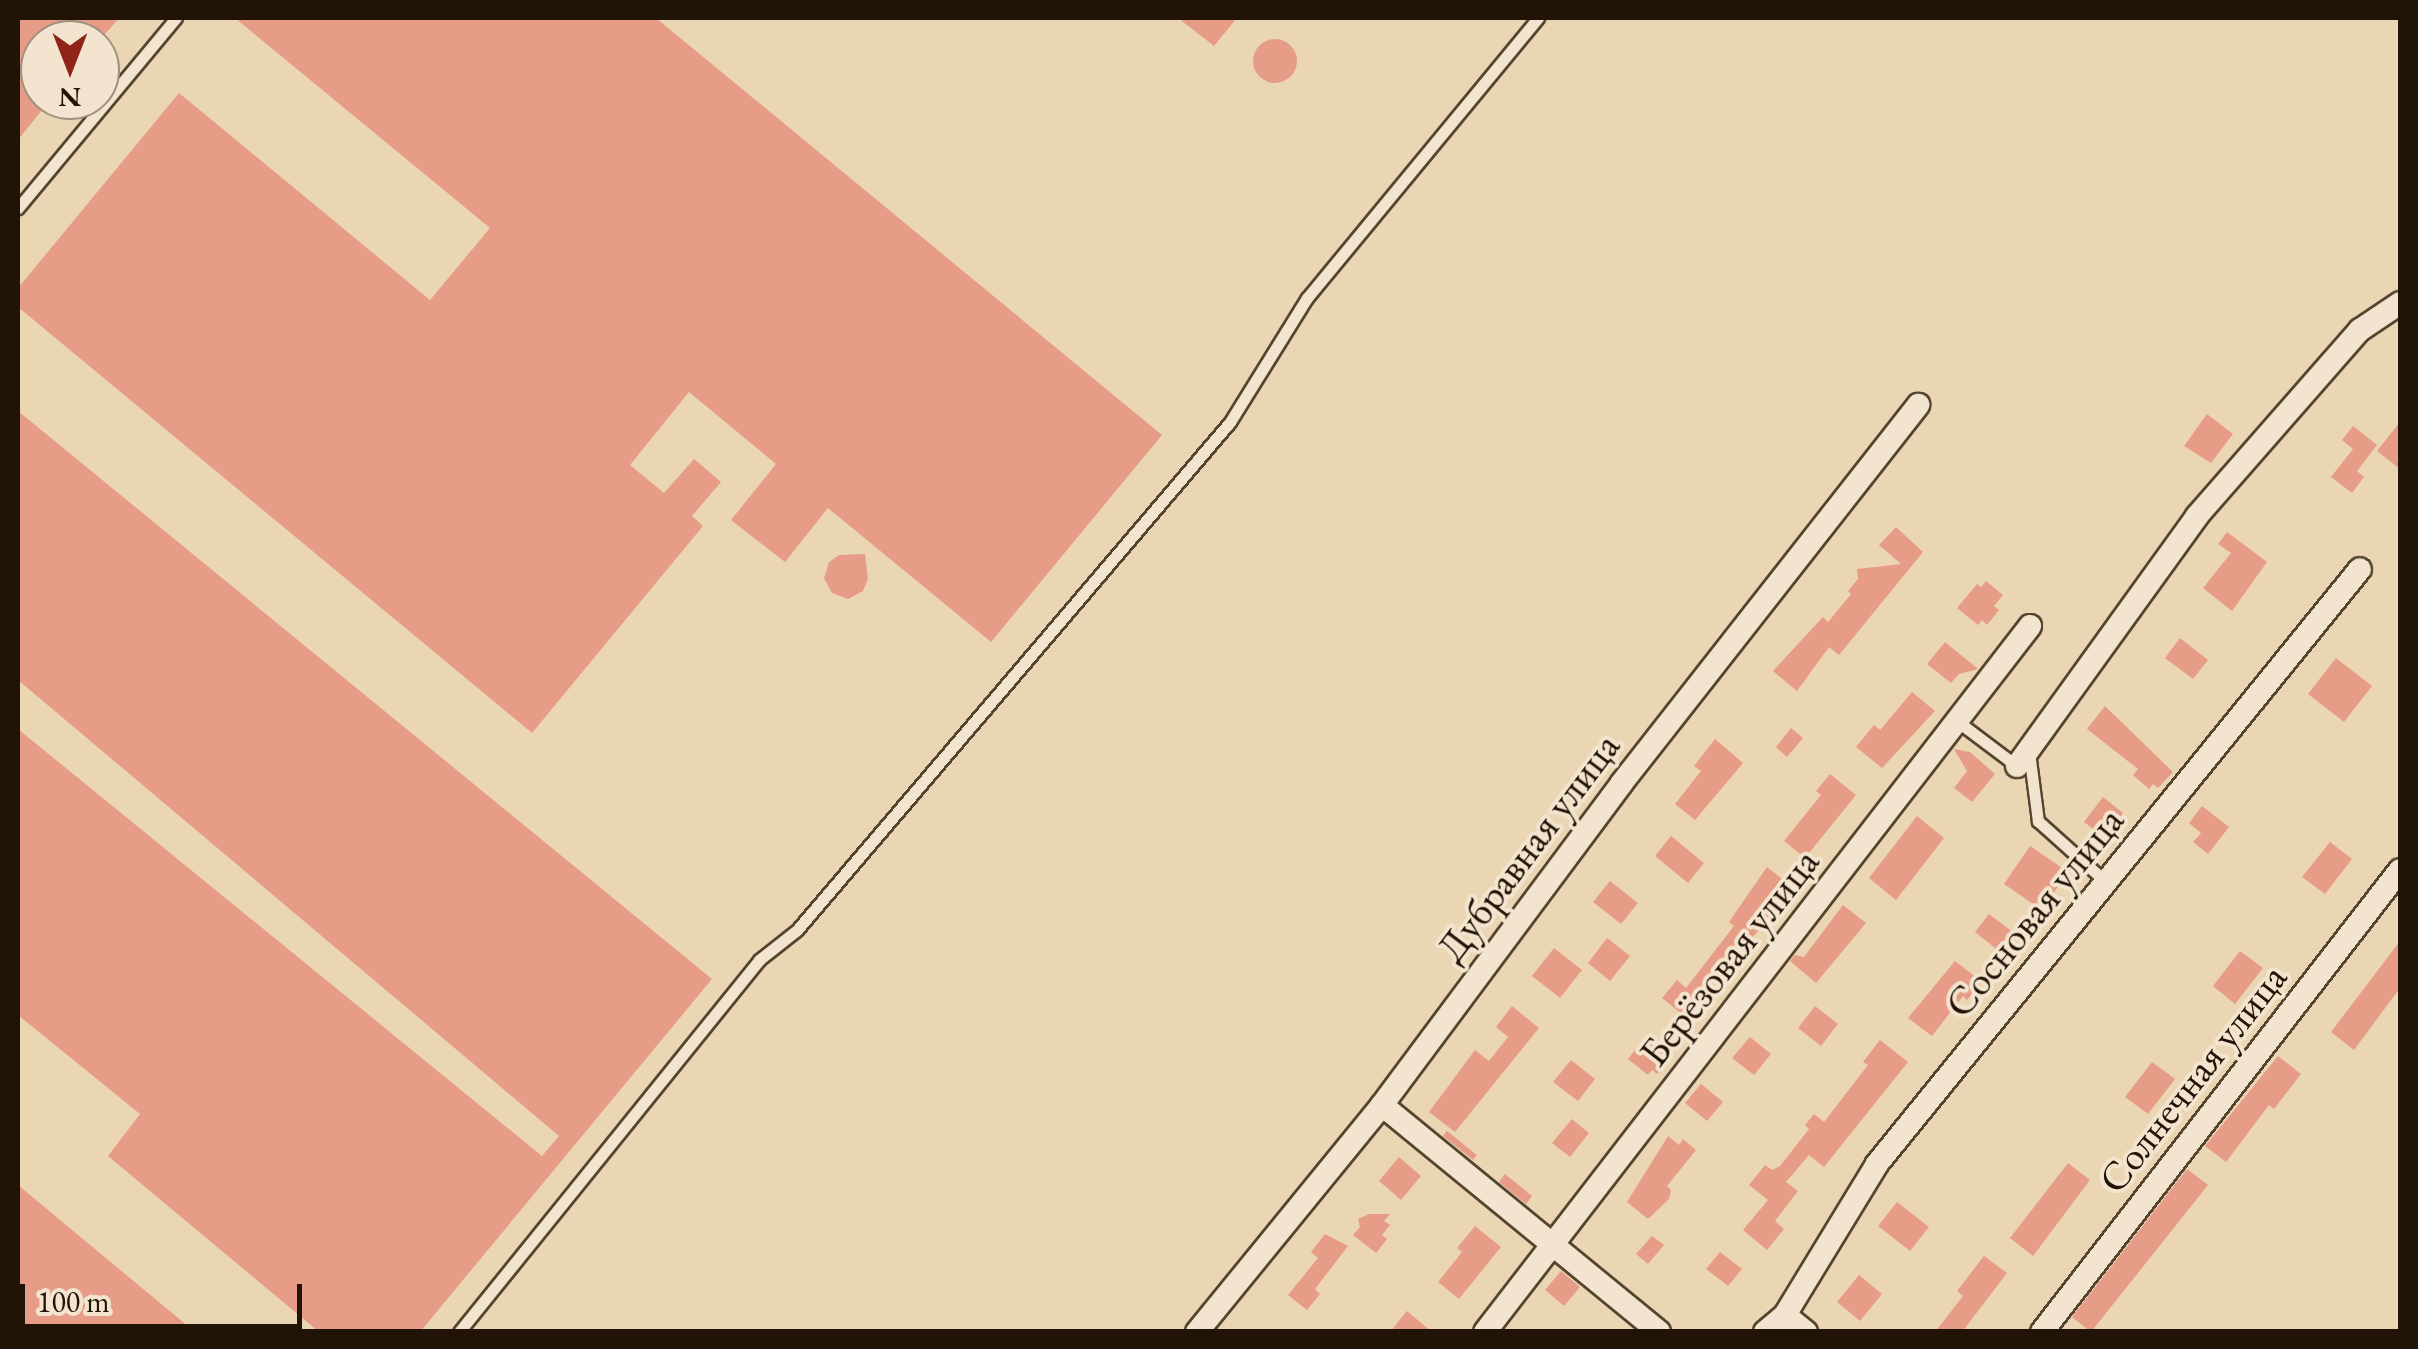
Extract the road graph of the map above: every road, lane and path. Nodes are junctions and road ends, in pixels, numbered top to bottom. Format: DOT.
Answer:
graph roads {
  1 [pos="176,18"];
  2 [pos="1538,18"];
  3 [pos="18,208"];
  4 [pos="2400,303"];
  5 [pos="1918,405"];
  6 [pos="2360,569"];
  7 [pos="2030,626"];
  8 [pos="1957,721"];
  9 [pos="2023,758"];
  10 [pos="2400,870"];
  11 [pos="2106,882"];
  12 [pos="1382,1105"];
  13 [pos="1554,1246"];
  14 [pos="1785,1315"];
  15 [pos="459,1332"];
  16 [pos="1197,1332"];
  17 [pos="1484,1332"];
  18 [pos="1660,1332"];
  19 [pos="1765,1332"];
  20 [pos="1806,1332"];
  21 [pos="2042,1332"];
  1 -- 3 [label="lane"];
  2 -- 15 [label="lane"];
  4 -- 9 [label="street"];
  5 -- 12 [label="street, Дубравная улица"];
  6 -- 11 [label="street, Сосновая улица"];
  7 -- 8 [label="street, Берёзовая улица"];
  8 -- 9 [label="lane"];
  8 -- 13 [label="street, Берёзовая улица"];
  9 -- 11 [label="lane"];
  10 -- 21 [label="street, Солнечная улица"];
  11 -- 14 [label="street, Сосновая улица"];
  12 -- 13 [label="street"];
  12 -- 16 [label="street, Дубравная улица"];
  13 -- 17 [label="street, Берёзовая улица"];
  13 -- 18 [label="street"];
  14 -- 19 [label="street, Сосновая улица"];
  14 -- 20 [label="street"];
}
